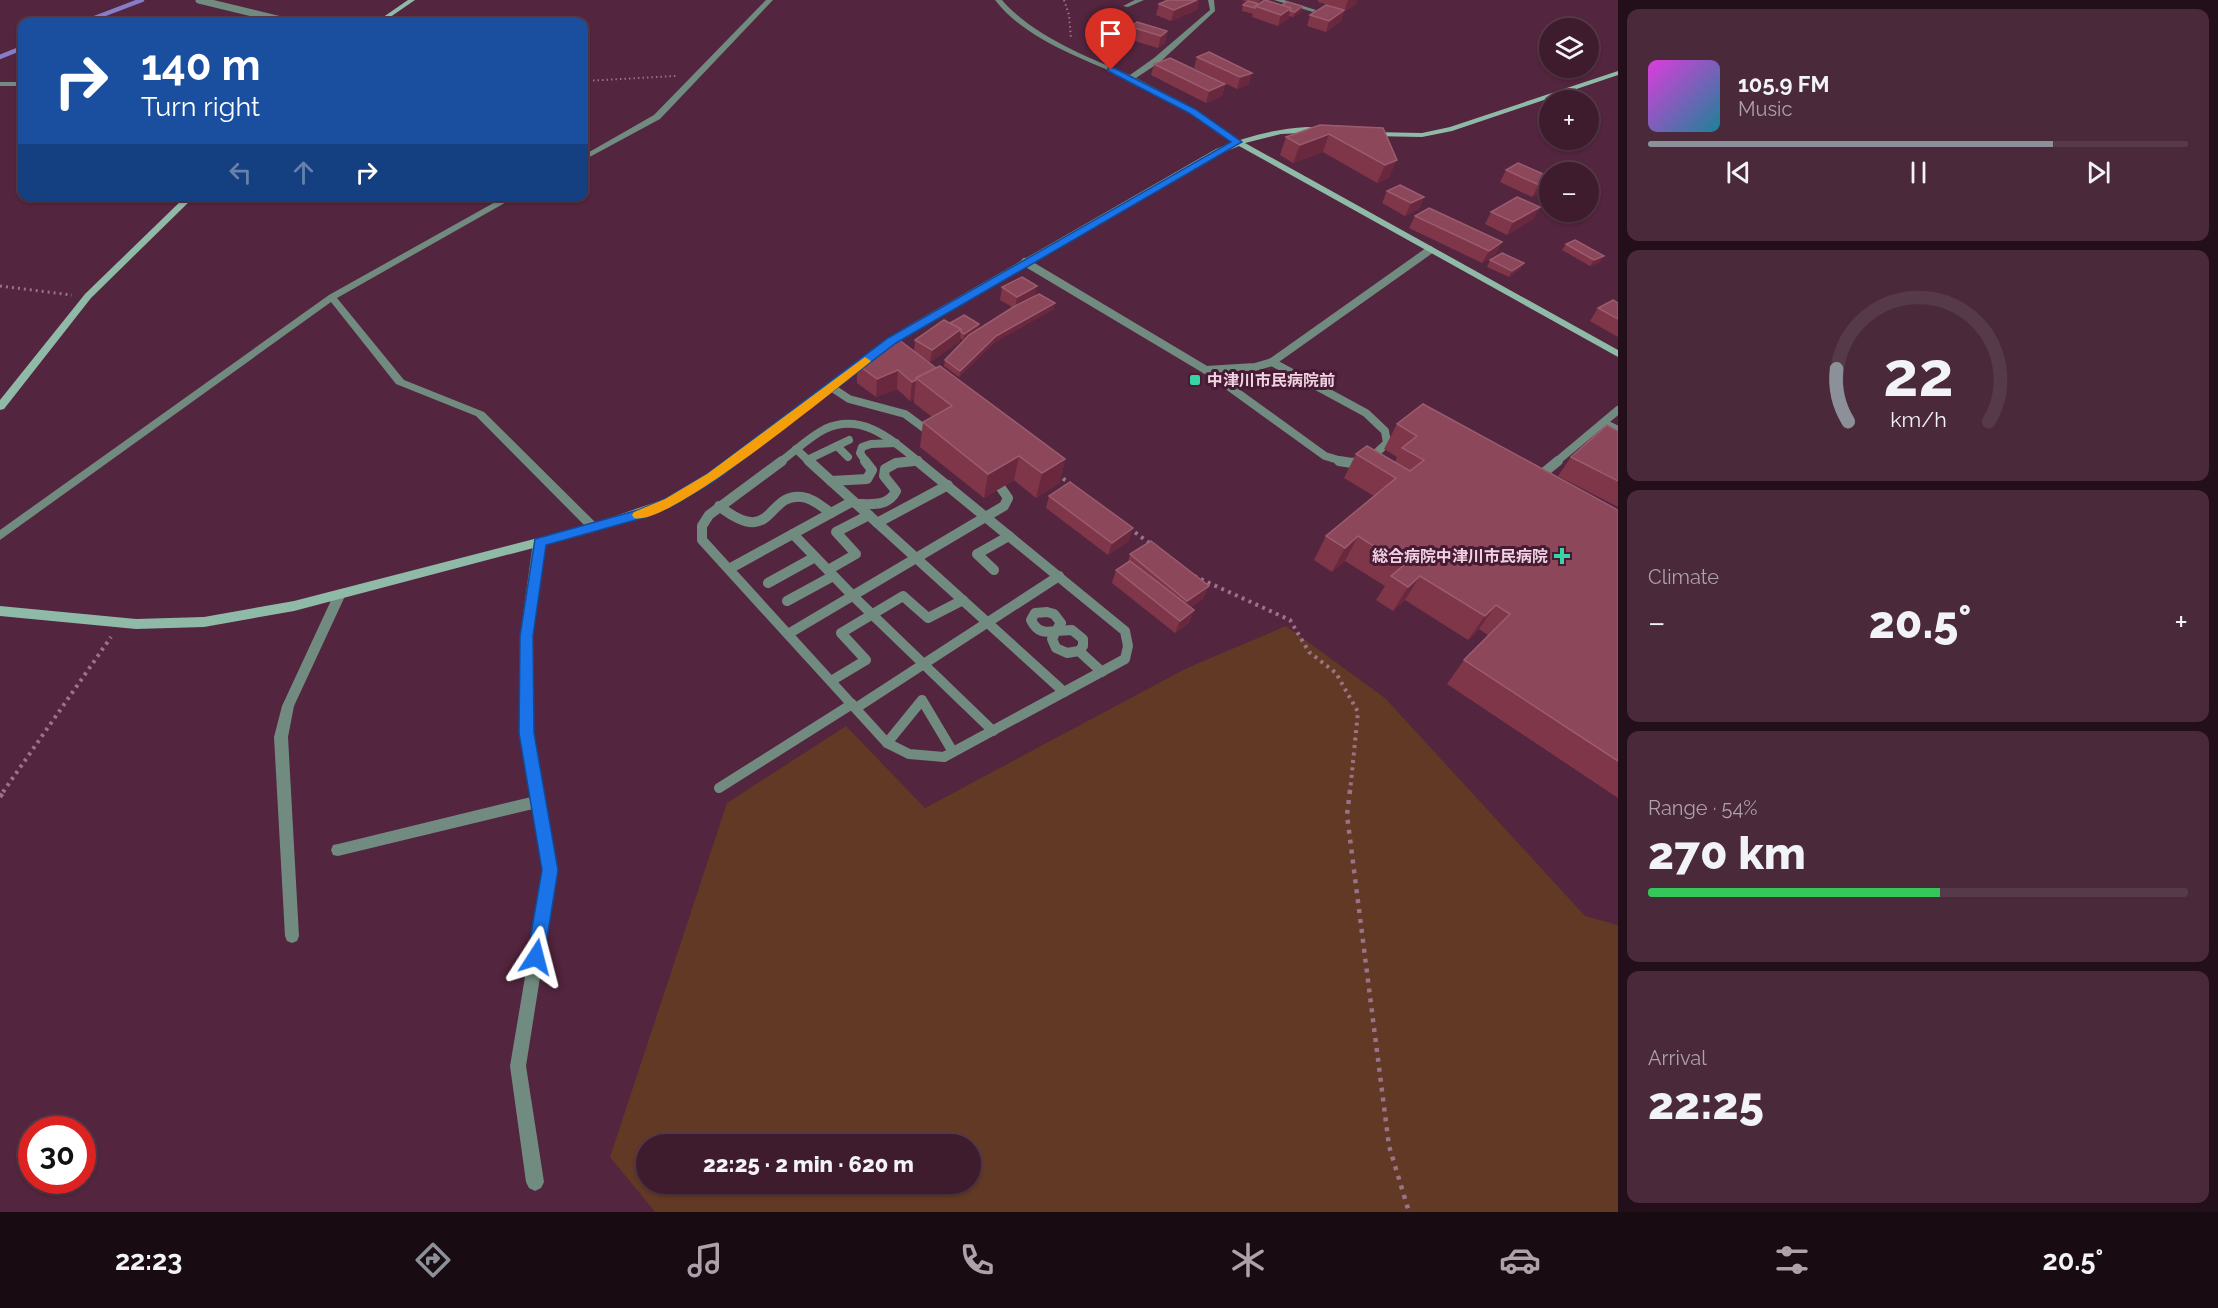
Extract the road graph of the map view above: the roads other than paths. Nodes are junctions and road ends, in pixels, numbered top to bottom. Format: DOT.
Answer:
graph roads {
  1 [pos="199,0"];
  2 [pos="412,0"];
  3 [pos="770,0"];
  4 [pos="998,0"];
  5 [pos="1141,0"];
  6 [pos="1211,0"];
  7 [pos="1277,0"];
  8 [pos="1126,6"];
  9 [pos="1313,10"];
  10 [pos="273,18"];
  11 [pos="385,18"];
  12 [pos="1618,73"];
  13 [pos="1131,78"];
  14 [pos="0,84"];
  15 [pos="18,84"];
  16 [pos="1327,130"];
  17 [pos="1364,134"];
  18 [pos="1238,142"];
  19 [pos="588,156"];
  20 [pos="186,201"];
  21 [pos="504,201"];
  22 [pos="1430,250"];
  23 [pos="1025,262"];
  24 [pos="332,297"];
  25 [pos="1618,354"];
  26 [pos="1272,362"];
  27 [pos="1206,370"];
  28 [pos="831,387"];
  29 [pos="0,407"];
  30 [pos="1618,410"];
  31 [pos="1604,423"];
  32 [pos="1618,430"];
  33 [pos="937,438"];
  34 [pos="849,440"];
  35 [pos="896,443"];
  36 [pos="837,446"];
  37 [pos="796,449"];
  38 [pos="848,457"];
  39 [pos="807,460"];
  40 [pos="918,460"];
  41 [pos="831,481"];
  42 [pos="948,485"];
  43 [pos="1000,488"];
  44 [pos="1525,488"];
  45 [pos="855,502"];
  46 [pos="719,506"];
  47 [pos="831,513"];
  48 [pos="869,515"];
  49 [pos="985,516"];
  50 [pos="877,523"];
  51 [pos="594,528"];
  52 [pos="793,534"];
  53 [pos="0,536"];
  54 [pos="1009,536"];
  55 [pos="539,542"];
  56 [pos="815,557"];
  57 [pos="915,557"];
  58 [pos="729,569"];
  59 [pos="994,570"];
  60 [pos="831,573"];
  61 [pos="1059,576"];
  62 [pos="768,583"];
  63 [pos="340,594"];
  64 [pos="852,595"];
  65 [pos="963,600"];
  66 [pos="787,601"];
  67 [pos="0,611"];
  68 [pos="873,615"];
  69 [pos="987,623"];
  70 [pos="788,634"];
  71 [pos="1079,651"];
  72 [pos="923,663"];
  73 [pos="1102,672"];
  74 [pos="831,681"];
  75 [pos="1064,692"];
  76 [pos="854,706"];
  77 [pos="993,731"];
  78 [pos="887,743"];
  79 [pos="953,752"];
  80 [pos="719,788"];
  81 [pos="537,802"];
  82 [pos="338,850"];
  83 [pos="292,936"];
  84 [pos="535,1182"];
  1 -- 10 [label="lane"];
  2 -- 11 [label="street"];
  3 -- 19 [label="street"];
  4 -- 13 [label="street"];
  5 -- 8 [label="street"];
  6 -- 13 [label="street"];
  7 -- 9 [label="street"];
  12 -- 17 [label="street"];
  13 -- 18 [label="street"];
  14 -- 15 [label="street"];
  16 -- 18 [label="street"];
  18 -- 22 [label="street"];
  18 -- 23 [label="street"];
  20 -- 29 [label="street"];
  21 -- 24 [label="street"];
  22 -- 25 [label="street"];
  22 -- 26 [label="lane"];
  23 -- 27 [label="lane"];
  23 -- 28 [label="street"];
  24 -- 51 [label="street"];
  24 -- 53 [label="street"];
  26 -- 27 [label="lane"];
  26 -- 27 [label="lane"];
  28 -- 33 [label="lane"];
  28 -- 51 [label="street"];
  30 -- 31 [label="lane"];
  31 -- 32 [label="lane"];
  31 -- 44 [label="lane"];
  34 -- 36 [label="lane"];
  35 -- 37 [label="lane"];
  35 -- 40 [label="lane"];
  35 -- 41 [label="lane"];
  36 -- 38 [label="lane"];
  36 -- 39 [label="lane"];
  37 -- 39 [label="lane"];
  37 -- 46 [label="lane"];
  39 -- 41 [label="lane"];
  40 -- 42 [label="lane"];
  40 -- 45 [label="lane"];
  41 -- 45 [label="lane"];
  42 -- 49 [label="lane"];
  42 -- 50 [label="lane"];
  43 -- 49 [label="lane"];
  45 -- 47 [label="lane"];
  45 -- 48 [label="lane"];
  46 -- 47 [label="lane"];
  46 -- 58 [label="lane"];
  47 -- 52 [label="lane"];
  48 -- 50 [label="lane"];
  48 -- 60 [label="lane"];
  49 -- 54 [label="lane"];
  49 -- 57 [label="lane"];
  50 -- 57 [label="lane"];
  51 -- 55 [label="street"];
  52 -- 56 [label="lane"];
  52 -- 58 [label="lane"];
  54 -- 59 [label="lane"];
  54 -- 61 [label="lane"];
  55 -- 63 [label="street"];
  55 -- 81 [label="street"];
  56 -- 60 [label="lane"];
  56 -- 62 [label="lane"];
  57 -- 64 [label="lane"];
  57 -- 65 [label="lane"];
  58 -- 70 [label="lane"];
  60 -- 64 [label="lane"];
  60 -- 66 [label="lane"];
  61 -- 69 [label="lane"];
  61 -- 73 [label="lane"];
  63 -- 67 [label="street"];
  63 -- 83 [label="street"];
  64 -- 68 [label="lane"];
  64 -- 70 [label="lane"];
  65 -- 68 [label="lane"];
  65 -- 69 [label="lane"];
  68 -- 72 [label="lane"];
  68 -- 74 [label="lane"];
  69 -- 72 [label="lane"];
  69 -- 75 [label="lane"];
  70 -- 74 [label="lane"];
  71 -- 71 [label="lane"];
  71 -- 73 [label="lane"];
  72 -- 76 [label="lane"];
  72 -- 77 [label="lane"];
  73 -- 75 [label="lane"];
  74 -- 76 [label="lane"];
  75 -- 77 [label="lane"];
  76 -- 78 [label="lane"];
  76 -- 80 [label="lane"];
  77 -- 79 [label="lane"];
  78 -- 79 [label="lane"];
  78 -- 79 [label="lane"];
  81 -- 82 [label="street"];
  81 -- 84 [label="street"];
}
